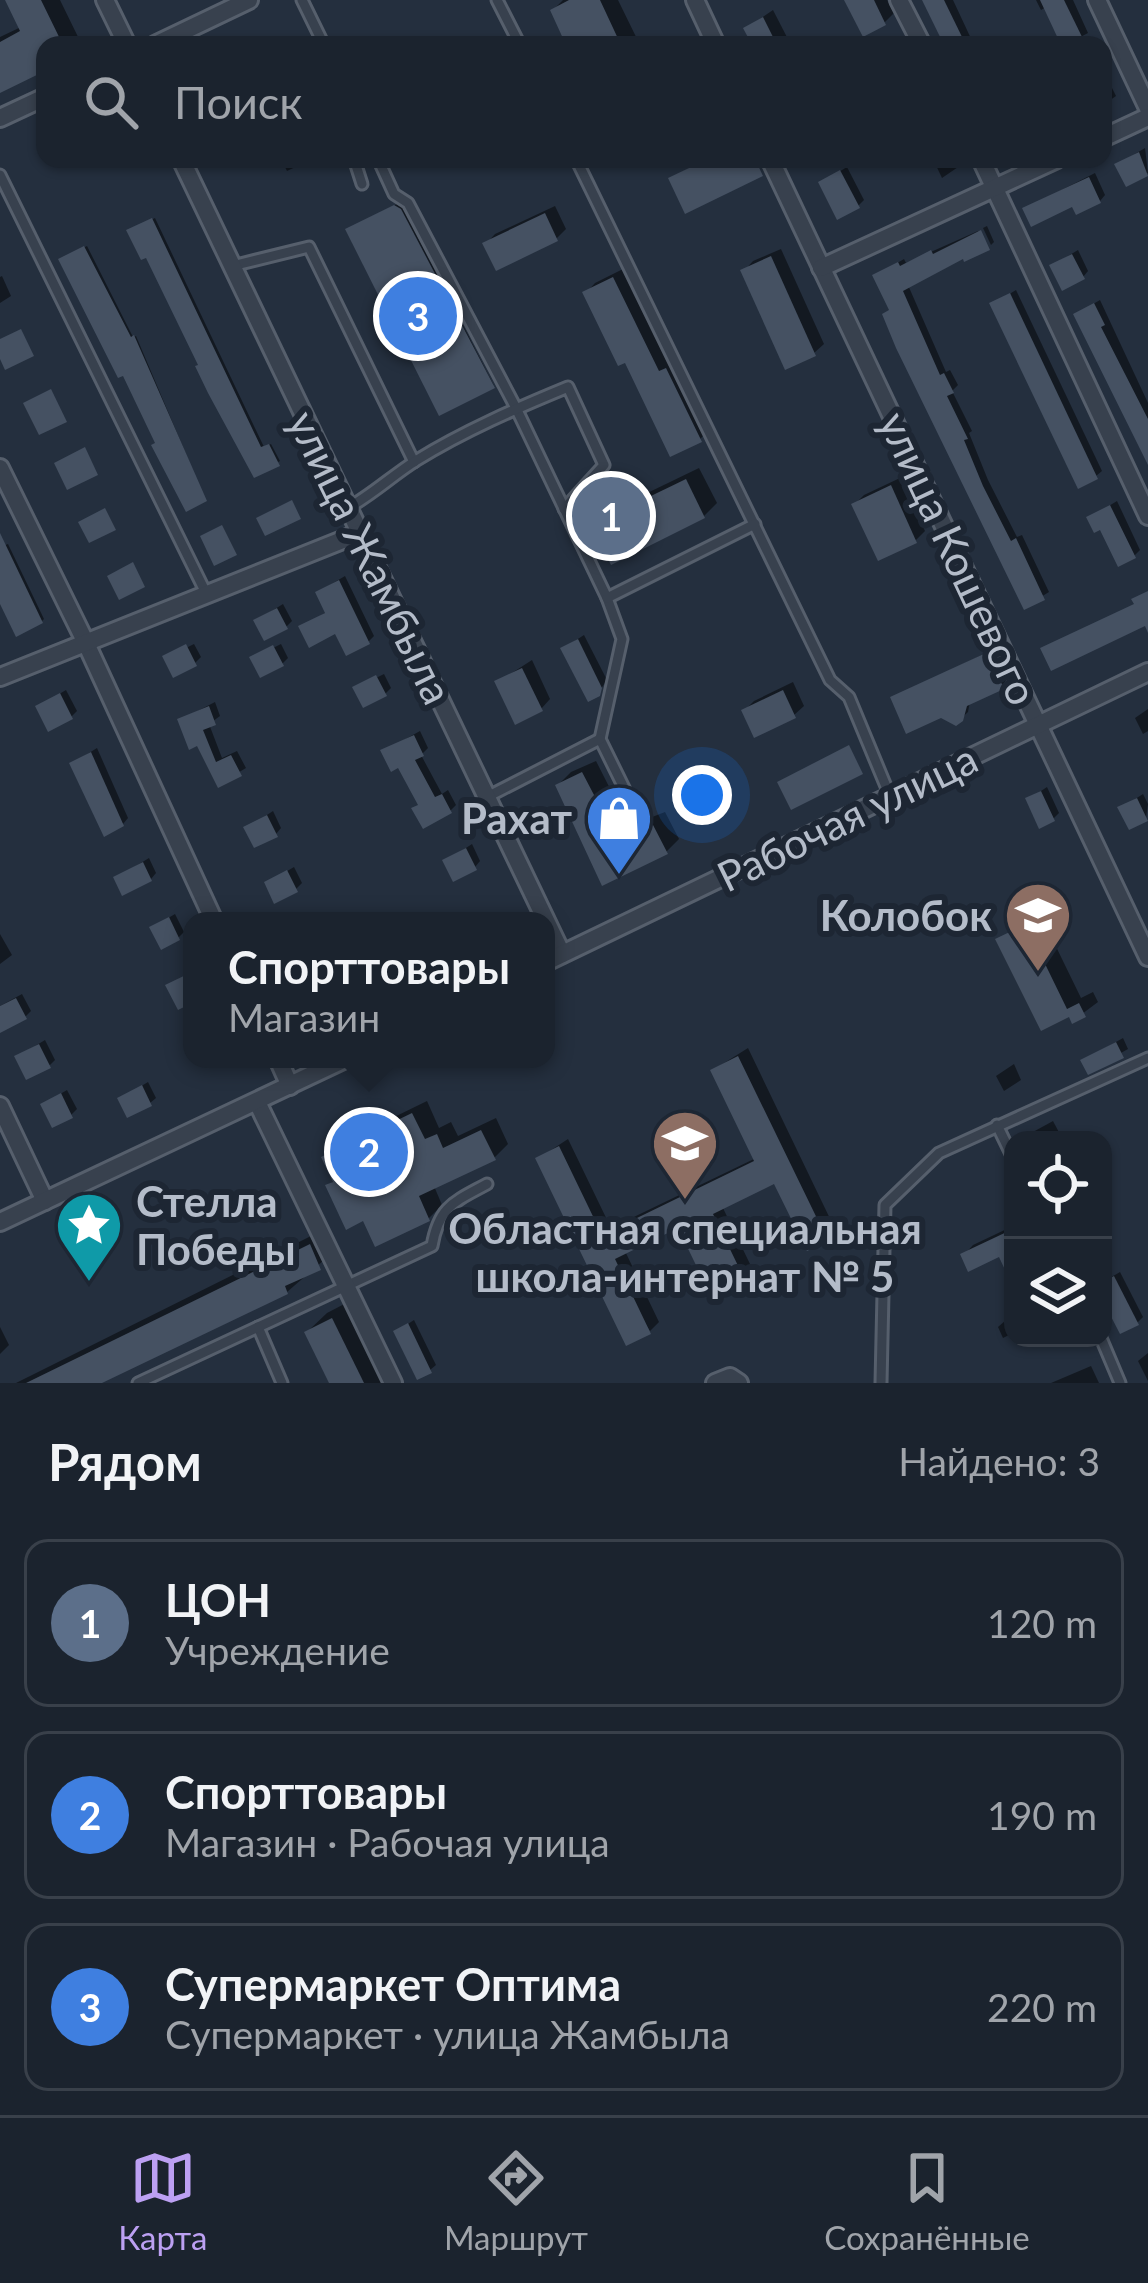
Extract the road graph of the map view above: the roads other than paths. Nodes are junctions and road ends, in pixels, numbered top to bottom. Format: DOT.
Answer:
graph roads {
  1 [pos="105,0"];
  2 [pos="249,0"];
  3 [pos="302,0"];
  4 [pos="497,0"];
  5 [pos="695,0"];
  6 [pos="899,0"];
  7 [pos="1097,0"];
  8 [pos="123,36"];
  9 [pos="174,36"];
  10 [pos="320,36"];
  11 [pos="515,36"];
  12 [pos="712,36"];
  13 [pos="917,36"];
  14 [pos="36,101"];
  15 [pos="1148,113"];
  16 [pos="0,118"];
  17 [pos="1112,133"];
  18 [pos="185,168"];
  19 [pos="357,168"];
  20 [pos="382,168"];
  21 [pos="580,168"];
  22 [pos="774,168"];
  23 [pos="985,168"];
  24 [pos="1037,168"];
  25 [pos="0,175"];
  26 [pos="362,184"];
  27 [pos="994,187"];
  28 [pos="232,266"];
  29 [pos="821,268"];
  30 [pos="516,408"];
  31 [pos="414,462"];
  32 [pos="0,468"];
  33 [pos="348,508"];
  34 [pos="564,509"];
  35 [pos="1148,516"];
  36 [pos="755,524"];
  37 [pos="360,532"];
  38 [pos="207,595"];
  39 [pos="607,598"];
  40 [pos="85,641"];
  41 [pos="1148,672"];
  42 [pos="0,677"];
  43 [pos="1039,725"];
  44 [pos="600,739"];
  45 [pos="890,796"];
  46 [pos="487,797"];
  47 [pos="629,798"];
  48 [pos="210,912"];
  49 [pos="535,912"];
  50 [pos="1148,957"];
  51 [pos="555,958"];
  52 [pos="1148,1058"];
  53 [pos="282,1068"];
  54 [pos="327,1068"];
  55 [pos="290,1086"];
  56 [pos="257,1102"];
  57 [pos="0,1106"];
  58 [pos="997,1125"];
  59 [pos="1004,1139"];
  60 [pos="487,1184"];
  61 [pos="45,1201"];
  62 [pos="0,1222"];
  63 [pos="346,1286"];
  64 [pos="258,1327"];
  65 [pos="1104,1347"];
  66 [pos="138,1383"];
  67 [pos="283,1383"];
  68 [pos="393,1383"];
  69 [pos="715,1383"];
  70 [pos="739,1383"];
  71 [pos="880,1383"];
  72 [pos="1120,1383"];
  1 -- 8 [label="street"];
  2 -- 9 [label="street"];
  3 -- 10 [label="lane"];
  4 -- 11 [label="lane"];
  5 -- 12 [label="street"];
  6 -- 13 [label="street"];
  7 -- 15 [label="street"];
  14 -- 16 [label="street"];
  15 -- 17 [label="street"];
  18 -- 28 [label="street, улица Жамбыла"];
  19 -- 26 [label="lane"];
  20 -- 30 [label="lane"];
  21 -- 36 [label="lane"];
  22 -- 29 [label="street, улица Кошевого"];
  23 -- 27 [label="street"];
  24 -- 27 [label="street"];
  25 -- 38 [label="lane"];
  27 -- 29 [label="street"];
  27 -- 35 [label="street"];
  28 -- 31 [label="lane"];
  28 -- 33 [label="street, улица Жамбыла"];
  29 -- 43 [label="street, улица Кошевого"];
  30 -- 31 [label="lane"];
  30 -- 34 [label="lane"];
  30 -- 34 [label="lane"];
  31 -- 33 [label="lane"];
  32 -- 40 [label="street"];
  33 -- 37 [label="street, улица Жамбыла"];
  34 -- 39 [label="lane"];
  36 -- 39 [label="lane"];
  36 -- 45 [label="lane"];
  37 -- 38 [label="street"];
  37 -- 46 [label="street, улица Жамбыла"];
  38 -- 40 [label="street"];
  39 -- 44 [label="lane"];
  40 -- 42 [label="street"];
  40 -- 48 [label="street"];
  41 -- 43 [label="street, Рабочая улица"];
  43 -- 45 [label="street, Рабочая улица"];
  43 -- 50 [label="street, улица Кошевого"];
  44 -- 46 [label="lane"];
  44 -- 47 [label="lane"];
  45 -- 51 [label="street, Рабочая улица"];
  46 -- 49 [label="street, улица Жамбыла"];
  52 -- 58 [label="lane"];
  53 -- 55 [label="street"];
  54 -- 55 [label="street"];
  55 -- 56 [label="street"];
  56 -- 61 [label="street"];
  56 -- 63 [label="street"];
  57 -- 61 [label="street"];
  58 -- 59 [label="lane"];
  58 -- 71 [label="lane"];
  60 -- 63 [label="lane"];
  61 -- 62 [label="street"];
  63 -- 64 [label="lane"];
  63 -- 68 [label="street"];
  64 -- 66 [label="lane"];
  64 -- 67 [label="lane"];
  65 -- 72 [label="lane"];
  69 -- 70 [label="street"];
}
